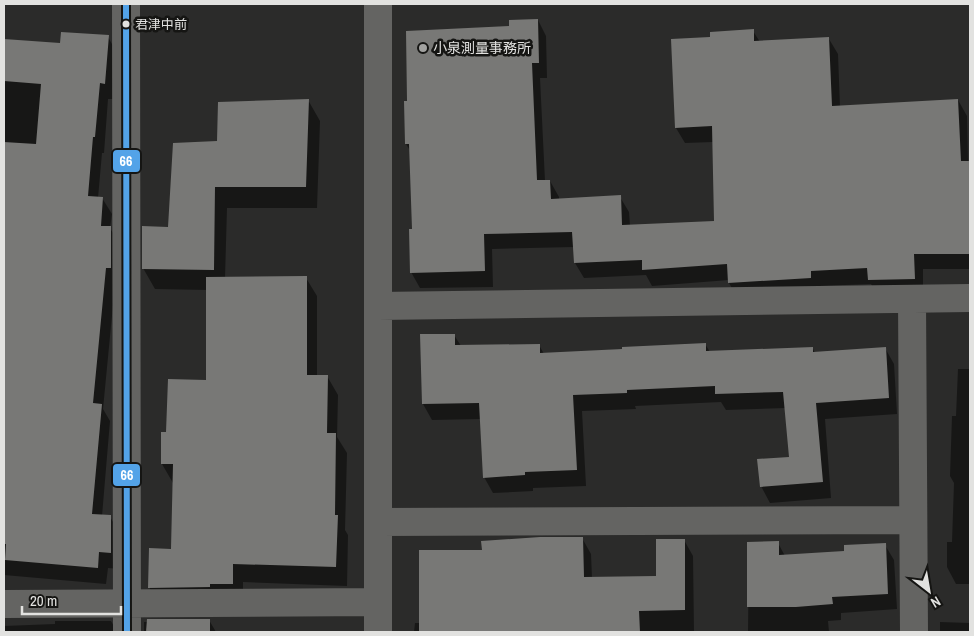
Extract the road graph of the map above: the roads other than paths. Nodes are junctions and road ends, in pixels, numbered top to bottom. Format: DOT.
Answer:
graph roads {
  1 [pos="126,4"];
  2 [pos="378,4"];
  3 [pos="970,298"];
  4 [pos="912,299"];
  5 [pos="378,306"];
  6 [pos="913,520"];
  7 [pos="378,522"];
  8 [pos="378,602"];
  9 [pos="126,603"];
  10 [pos="4,604"];
  11 [pos="127,632"];
  12 [pos="378,632"];
  13 [pos="914,632"];
  1 -- 9 [label="street"];
  2 -- 5 [label="street"];
  3 -- 4 [label="street"];
  4 -- 5 [label="street"];
  4 -- 6 [label="street"];
  5 -- 7 [label="street"];
  6 -- 7 [label="street"];
  6 -- 13 [label="street"];
  7 -- 8 [label="street"];
  8 -- 9 [label="street"];
  8 -- 12 [label="street"];
  9 -- 10 [label="street"];
  9 -- 11 [label="street"];
}
